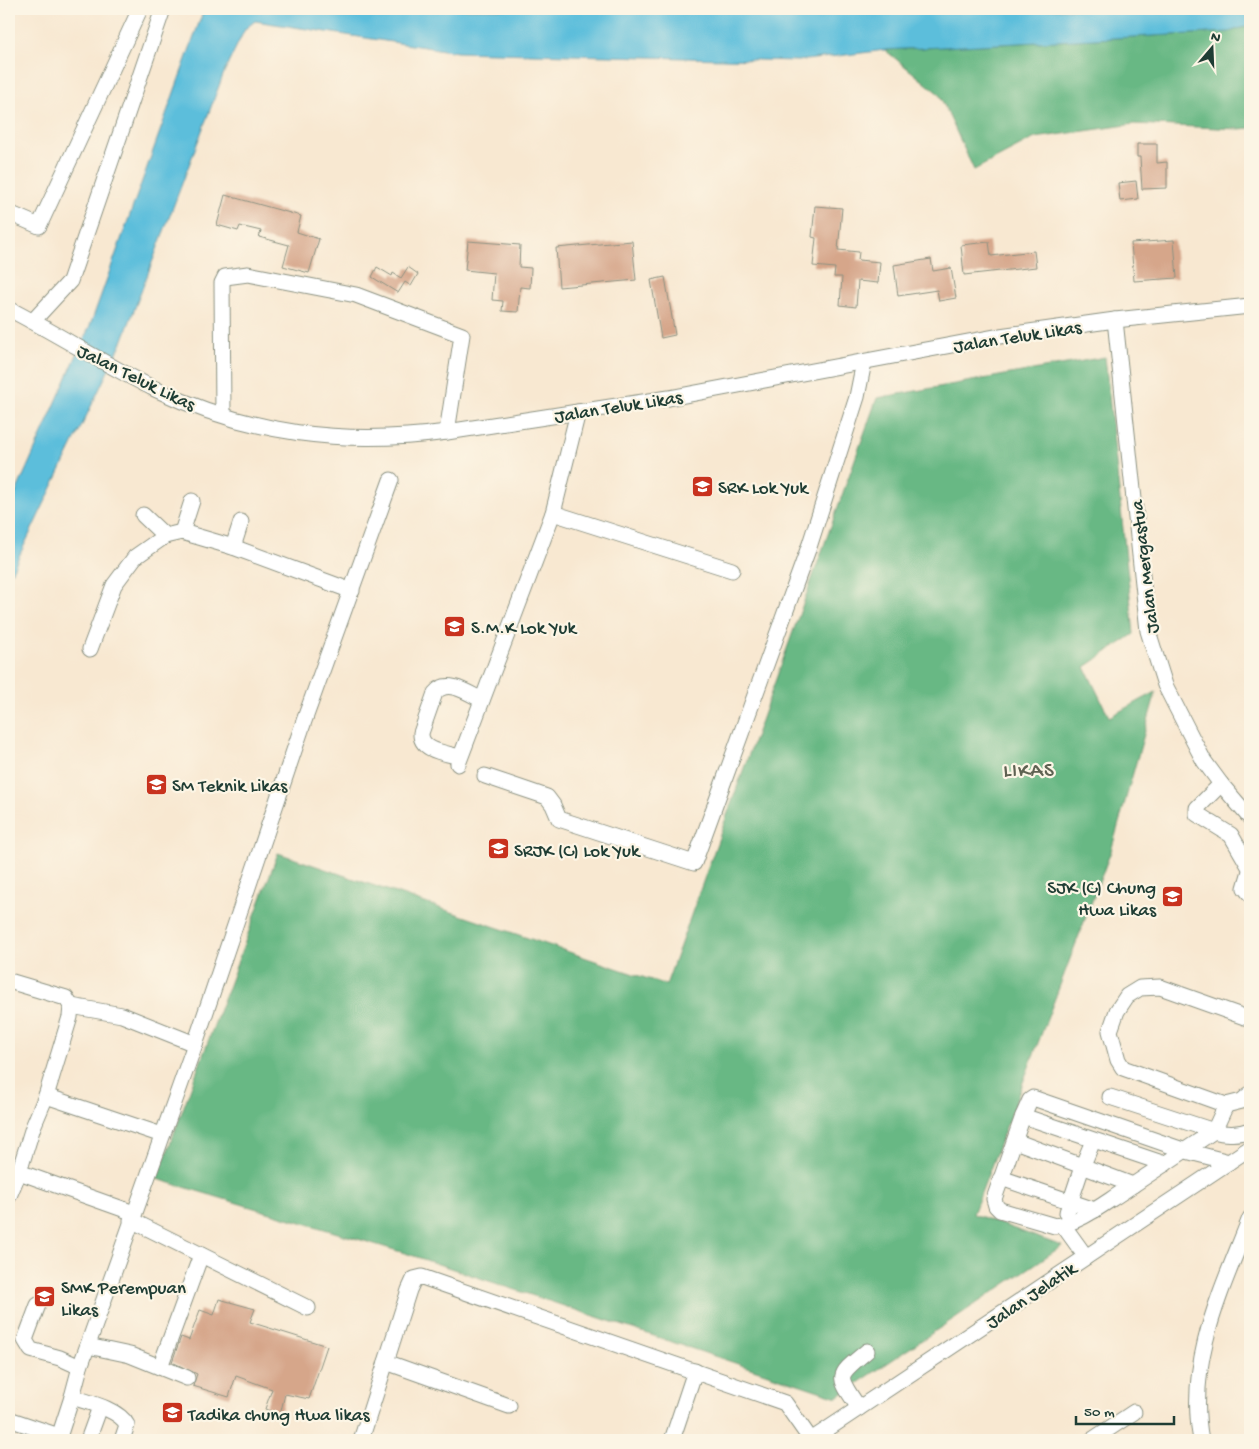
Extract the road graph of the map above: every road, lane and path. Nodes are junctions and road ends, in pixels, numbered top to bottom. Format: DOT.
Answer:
graph roads {
  1 [pos="140,9"];
  2 [pos="163,9"];
  3 [pos="9,213"];
  4 [pos="1250,306"];
  5 [pos="9,309"];
  6 [pos="1115,320"];
  7 [pos="32,321"];
  8 [pos="864,362"];
  9 [pos="578,412"];
  10 [pos="224,415"];
  11 [pos="447,432"];
  12 [pos="391,480"];
  13 [pos="192,502"];
  14 [pos="553,513"];
  15 [pos="143,515"];
  16 [pos="242,522"];
  17 [pos="182,532"];
  18 [pos="165,536"];
  19 [pos="233,547"];
  20 [pos="732,570"];
  21 [pos="352,591"];
  22 [pos="90,649"];
  23 [pos="482,700"];
  24 [pos="485,776"];
  25 [pos="1221,784"];
  26 [pos="1250,818"];
  27 [pos="1250,870"];
  28 [pos="1250,894"];
  29 [pos="9,981"];
  30 [pos="71,1006"];
  31 [pos="1250,1019"];
  32 [pos="195,1044"];
  33 [pos="1250,1094"];
  34 [pos="46,1096"];
  35 [pos="1110,1097"];
  36 [pos="1226,1106"];
  37 [pos="1023,1116"];
  38 [pos="1250,1130"];
  39 [pos="1214,1131"];
  40 [pos="162,1135"];
  41 [pos="1015,1141"];
  42 [pos="1093,1141"];
  43 [pos="1250,1148"];
  44 [pos="1186,1151"];
  45 [pos="1230,1162"];
  46 [pos="1165,1164"];
  47 [pos="1082,1167"];
  48 [pos="19,1172"];
  49 [pos="1001,1178"];
  50 [pos="1133,1185"];
  51 [pos="9,1196"];
  52 [pos="1070,1202"];
  53 [pos="1095,1210"];
  54 [pos="133,1217"];
  55 [pos="1250,1218"];
  56 [pos="1063,1226"];
  57 [pos="201,1254"];
  58 [pos="1086,1257"];
  59 [pos="38,1305"];
  60 [pos="308,1308"];
  61 [pos="88,1346"];
  62 [pos="868,1351"];
  63 [pos="386,1362"];
  64 [pos="80,1367"];
  65 [pos="160,1367"];
  66 [pos="695,1371"];
  67 [pos="187,1378"];
  68 [pos="72,1397"];
  69 [pos="509,1406"];
  70 [pos="100,1407"];
  71 [pos="859,1408"];
  72 [pos="1134,1412"];
  73 [pos="9,1419"];
  74 [pos="58,1438"];
  75 [pos="88,1440"];
  76 [pos="122,1440"];
  77 [pos="361,1440"];
  78 [pos="672,1440"];
  79 [pos="811,1440"];
  80 [pos="1092,1440"];
  81 [pos="1201,1440"];
  1 -- 3 [label="street"];
  2 -- 7 [label="street"];
  4 -- 6 [label="street, Jalan Teluk Likas"];
  5 -- 7 [label="street, Jalan Teluk Likas"];
  6 -- 8 [label="street, Jalan Teluk Likas"];
  6 -- 25 [label="street, Jalan Mergastua"];
  7 -- 10 [label="street, Jalan Teluk Likas"];
  8 -- 9 [label="street, Jalan Teluk Likas"];
  8 -- 24 [label="street"];
  9 -- 11 [label="street, Jalan Teluk Likas"];
  9 -- 14 [label="street"];
  10 -- 11 [label="street, Jalan Teluk Likas"];
  10 -- 11 [label="street"];
  12 -- 21 [label="street"];
  13 -- 17 [label="street"];
  14 -- 20 [label="street"];
  14 -- 23 [label="street"];
  15 -- 18 [label="street"];
  16 -- 19 [label="street"];
  17 -- 18 [label="street"];
  17 -- 19 [label="street"];
  18 -- 22 [label="street"];
  19 -- 21 [label="street"];
  21 -- 32 [label="street"];
  23 -- 23 [label="street"];
  25 -- 26 [label="street, Jalan Mergastua"];
  25 -- 27 [label="street"];
  27 -- 28 [label="street"];
  29 -- 30 [label="street"];
  30 -- 32 [label="street"];
  30 -- 34 [label="street"];
  31 -- 36 [label="street"];
  32 -- 40 [label="street"];
  33 -- 36 [label="street"];
  34 -- 40 [label="street"];
  34 -- 48 [label="street"];
  35 -- 39 [label="street"];
  36 -- 39 [label="street"];
  37 -- 41 [label="street"];
  37 -- 42 [label="street"];
  37 -- 44 [label="street"];
  38 -- 39 [label="street"];
  39 -- 44 [label="street"];
  40 -- 54 [label="street"];
  41 -- 47 [label="street"];
  41 -- 49 [label="street"];
  42 -- 46 [label="street"];
  42 -- 47 [label="street"];
  43 -- 45 [label="street, Jalan Jelatik"];
  44 -- 45 [label="street"];
  44 -- 46 [label="street"];
  45 -- 58 [label="street, Jalan Jelatik"];
  46 -- 50 [label="street"];
  47 -- 50 [label="street"];
  47 -- 52 [label="street"];
  48 -- 51 [label="street"];
  48 -- 54 [label="street"];
  49 -- 52 [label="street"];
  49 -- 56 [label="street"];
  50 -- 53 [label="street"];
  52 -- 53 [label="street"];
  52 -- 56 [label="street"];
  53 -- 56 [label="street"];
  54 -- 57 [label="street"];
  54 -- 61 [label="street"];
  55 -- 81 [label="street"];
  56 -- 58 [label="street"];
  57 -- 60 [label="street"];
  57 -- 65 [label="street"];
  58 -- 71 [label="street, Jalan Jelatik"];
  59 -- 64 [label="street"];
  61 -- 64 [label="street"];
  61 -- 65 [label="street"];
  62 -- 71 [label="street"];
  63 -- 66 [label="street"];
  63 -- 69 [label="street"];
  63 -- 77 [label="street"];
  64 -- 68 [label="street"];
  65 -- 67 [label="street"];
  66 -- 78 [label="street"];
  66 -- 79 [label="street"];
  68 -- 70 [label="street"];
  68 -- 74 [label="street"];
  70 -- 75 [label="street"];
  70 -- 76 [label="street"];
  71 -- 79 [label="street, Jalan Jelatik"];
  72 -- 80 [label="street"];
  73 -- 74 [label="street"];
}
